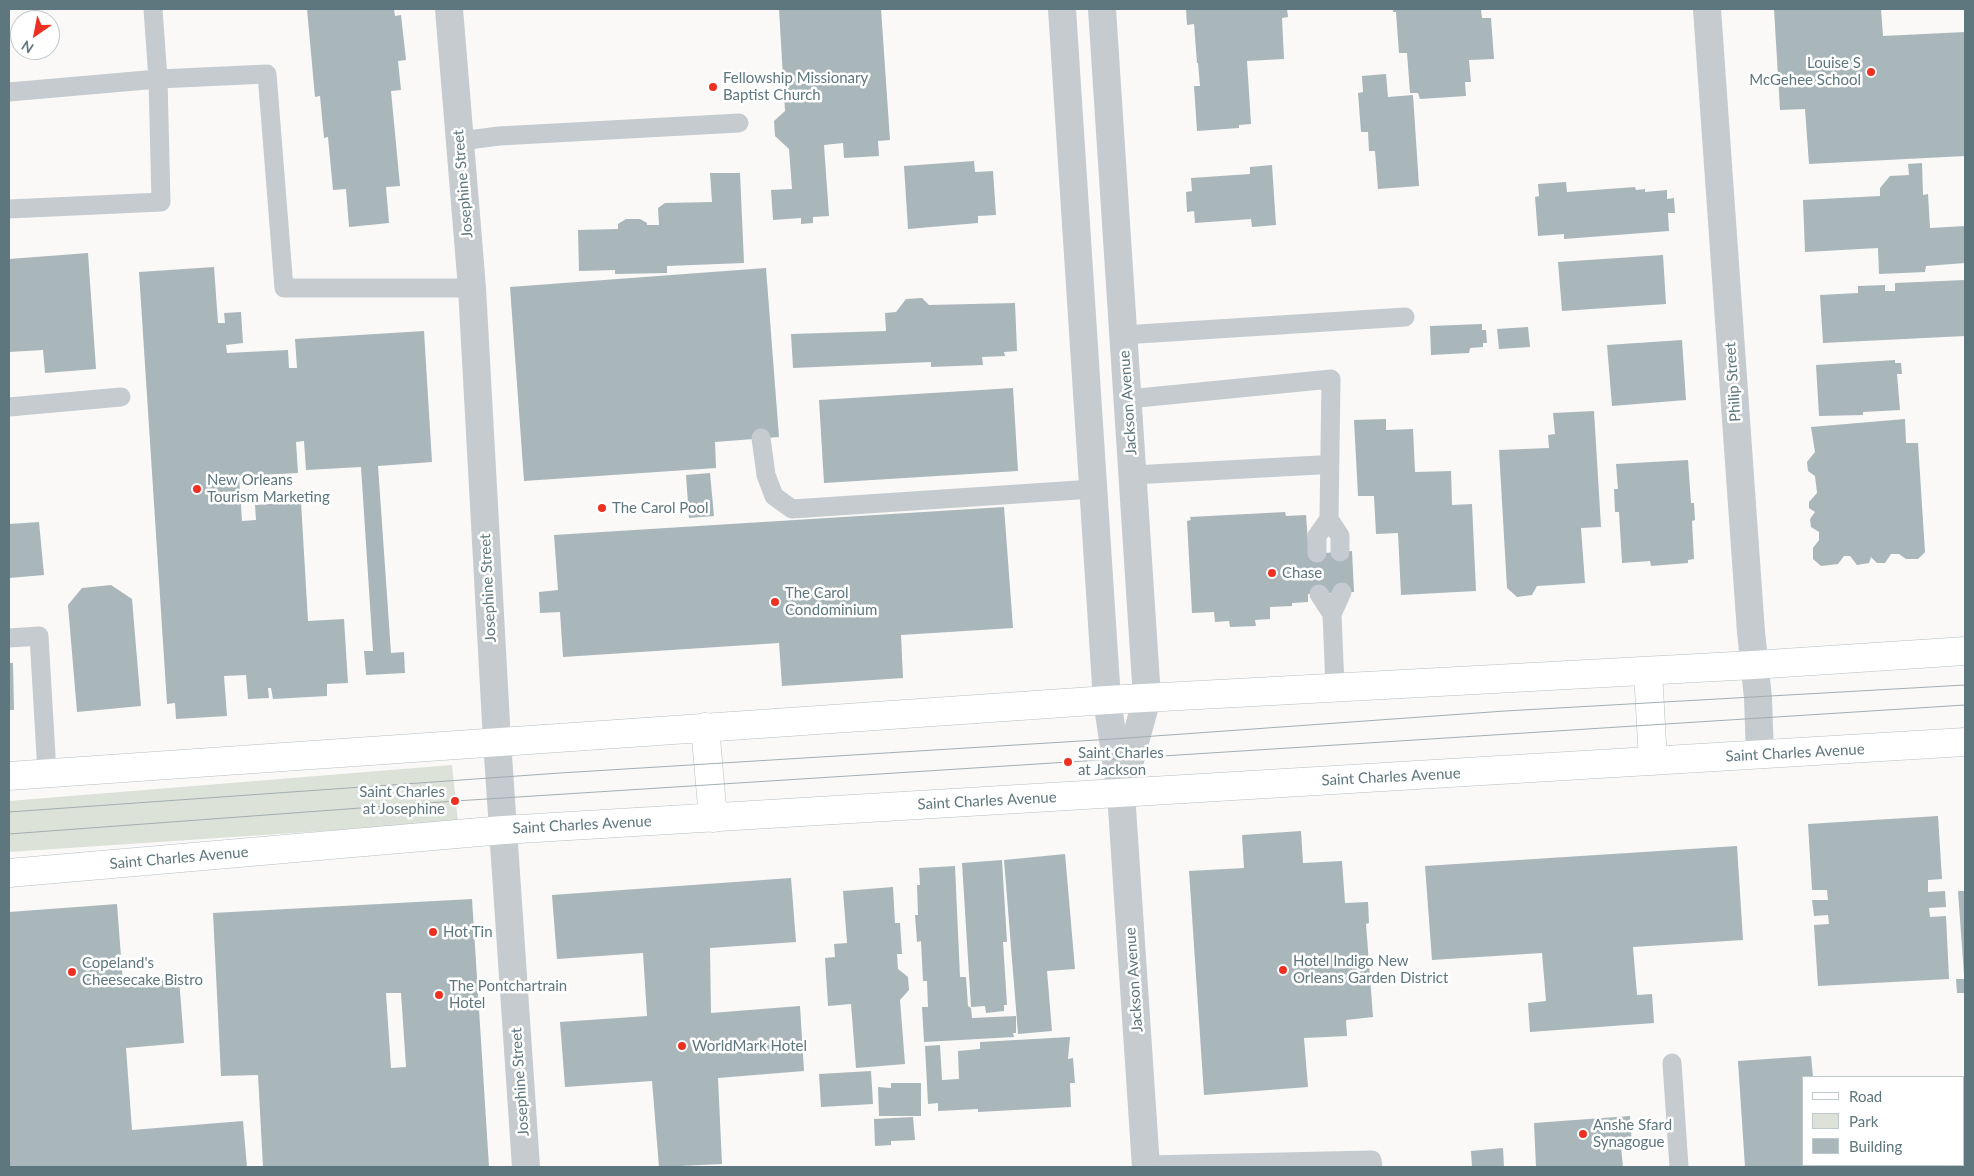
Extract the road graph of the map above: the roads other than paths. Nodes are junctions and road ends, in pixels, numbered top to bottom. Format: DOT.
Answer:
graph roads {
  1 [pos="153,9"];
  2 [pos="449,9"];
  3 [pos="1062,9"];
  4 [pos="1102,9"];
  5 [pos="1707,9"];
  6 [pos="158,79"];
  7 [pos="9,92"];
  8 [pos="739,122"];
  9 [pos="460,141"];
  10 [pos="9,209"];
  11 [pos="472,288"];
  12 [pos="1405,316"];
  13 [pos="1123,335"];
  14 [pos="121,397"];
  15 [pos="1128,400"];
  16 [pos="9,407"];
  17 [pos="761,438"];
  18 [pos="1319,465"];
  19 [pos="1133,475"];
  20 [pos="1093,489"];
  21 [pos="1330,519"];
  22 [pos="1340,552"];
  23 [pos="1317,553"];
  24 [pos="1342,592"];
  25 [pos="1319,594"];
  26 [pos="1332,614"];
  27 [pos="9,638"];
  28 [pos="1965,651"];
  29 [pos="1754,665"];
  30 [pos="1648,671"];
  31 [pos="1334,687"];
  32 [pos="1147,698"];
  33 [pos="1107,700"];
  34 [pos="705,727"];
  35 [pos="497,741"];
  36 [pos="1965,742"];
  37 [pos="1760,755"];
  38 [pos="1653,761"];
  39 [pos="47,773"];
  40 [pos="9,776"];
  41 [pos="1122,793"];
  42 [pos="713,818"];
  43 [pos="503,830"];
  44 [pos="9,873"];
  45 [pos="1672,1063"];
  46 [pos="1146,1166"];
  47 [pos="526,1167"];
  48 [pos="1373,1167"];
  49 [pos="1679,1167"];
  1 -- 6 [label="lane"];
  2 -- 9 [label="street, Josephine Street"];
  3 -- 20 [label="street, Jackson Avenue"];
  4 -- 13 [label="street, Jackson Avenue"];
  5 -- 29 [label="street, Philip Street"];
  6 -- 7 [label="lane"];
  6 -- 10 [label="lane"];
  6 -- 11 [label="lane"];
  8 -- 9 [label="lane"];
  9 -- 11 [label="street, Josephine Street"];
  11 -- 35 [label="street, Josephine Street"];
  12 -- 13 [label="lane"];
  13 -- 15 [label="street, Jackson Avenue"];
  14 -- 16 [label="lane"];
  15 -- 19 [label="street, Jackson Avenue"];
  15 -- 21 [label="lane"];
  17 -- 20 [label="lane"];
  18 -- 19 [label="lane"];
  19 -- 32 [label="street, Jackson Avenue"];
  20 -- 33 [label="street, Jackson Avenue"];
  21 -- 22 [label="lane"];
  21 -- 23 [label="lane"];
  24 -- 26 [label="lane"];
  25 -- 26 [label="lane"];
  26 -- 31 [label="lane"];
  27 -- 39 [label="lane"];
  28 -- 29 [label="main road"];
  29 -- 30 [label="main road"];
  29 -- 37 [label="street, Philip Street"];
  30 -- 31 [label="main road"];
  30 -- 38 [label="main road"];
  31 -- 32 [label="main road"];
  32 -- 33 [label="main road"];
  32 -- 41 [label="street, Jackson Avenue"];
  33 -- 34 [label="main road"];
  33 -- 41 [label="street, Jackson Avenue"];
  34 -- 35 [label="main road"];
  34 -- 42 [label="main road"];
  35 -- 39 [label="main road"];
  35 -- 43 [label="street, Josephine Street"];
  36 -- 37 [label="main road, Saint Charles Avenue"];
  37 -- 38 [label="main road, Saint Charles Avenue"];
  38 -- 41 [label="main road, Saint Charles Avenue"];
  39 -- 40 [label="main road"];
  41 -- 42 [label="main road, Saint Charles Avenue"];
  41 -- 46 [label="street, Jackson Avenue"];
  42 -- 43 [label="main road, Saint Charles Avenue"];
  43 -- 44 [label="main road, Saint Charles Avenue"];
  43 -- 47 [label="street, Josephine Street"];
  45 -- 49 [label="lane"];
  46 -- 48 [label="lane"];
}
